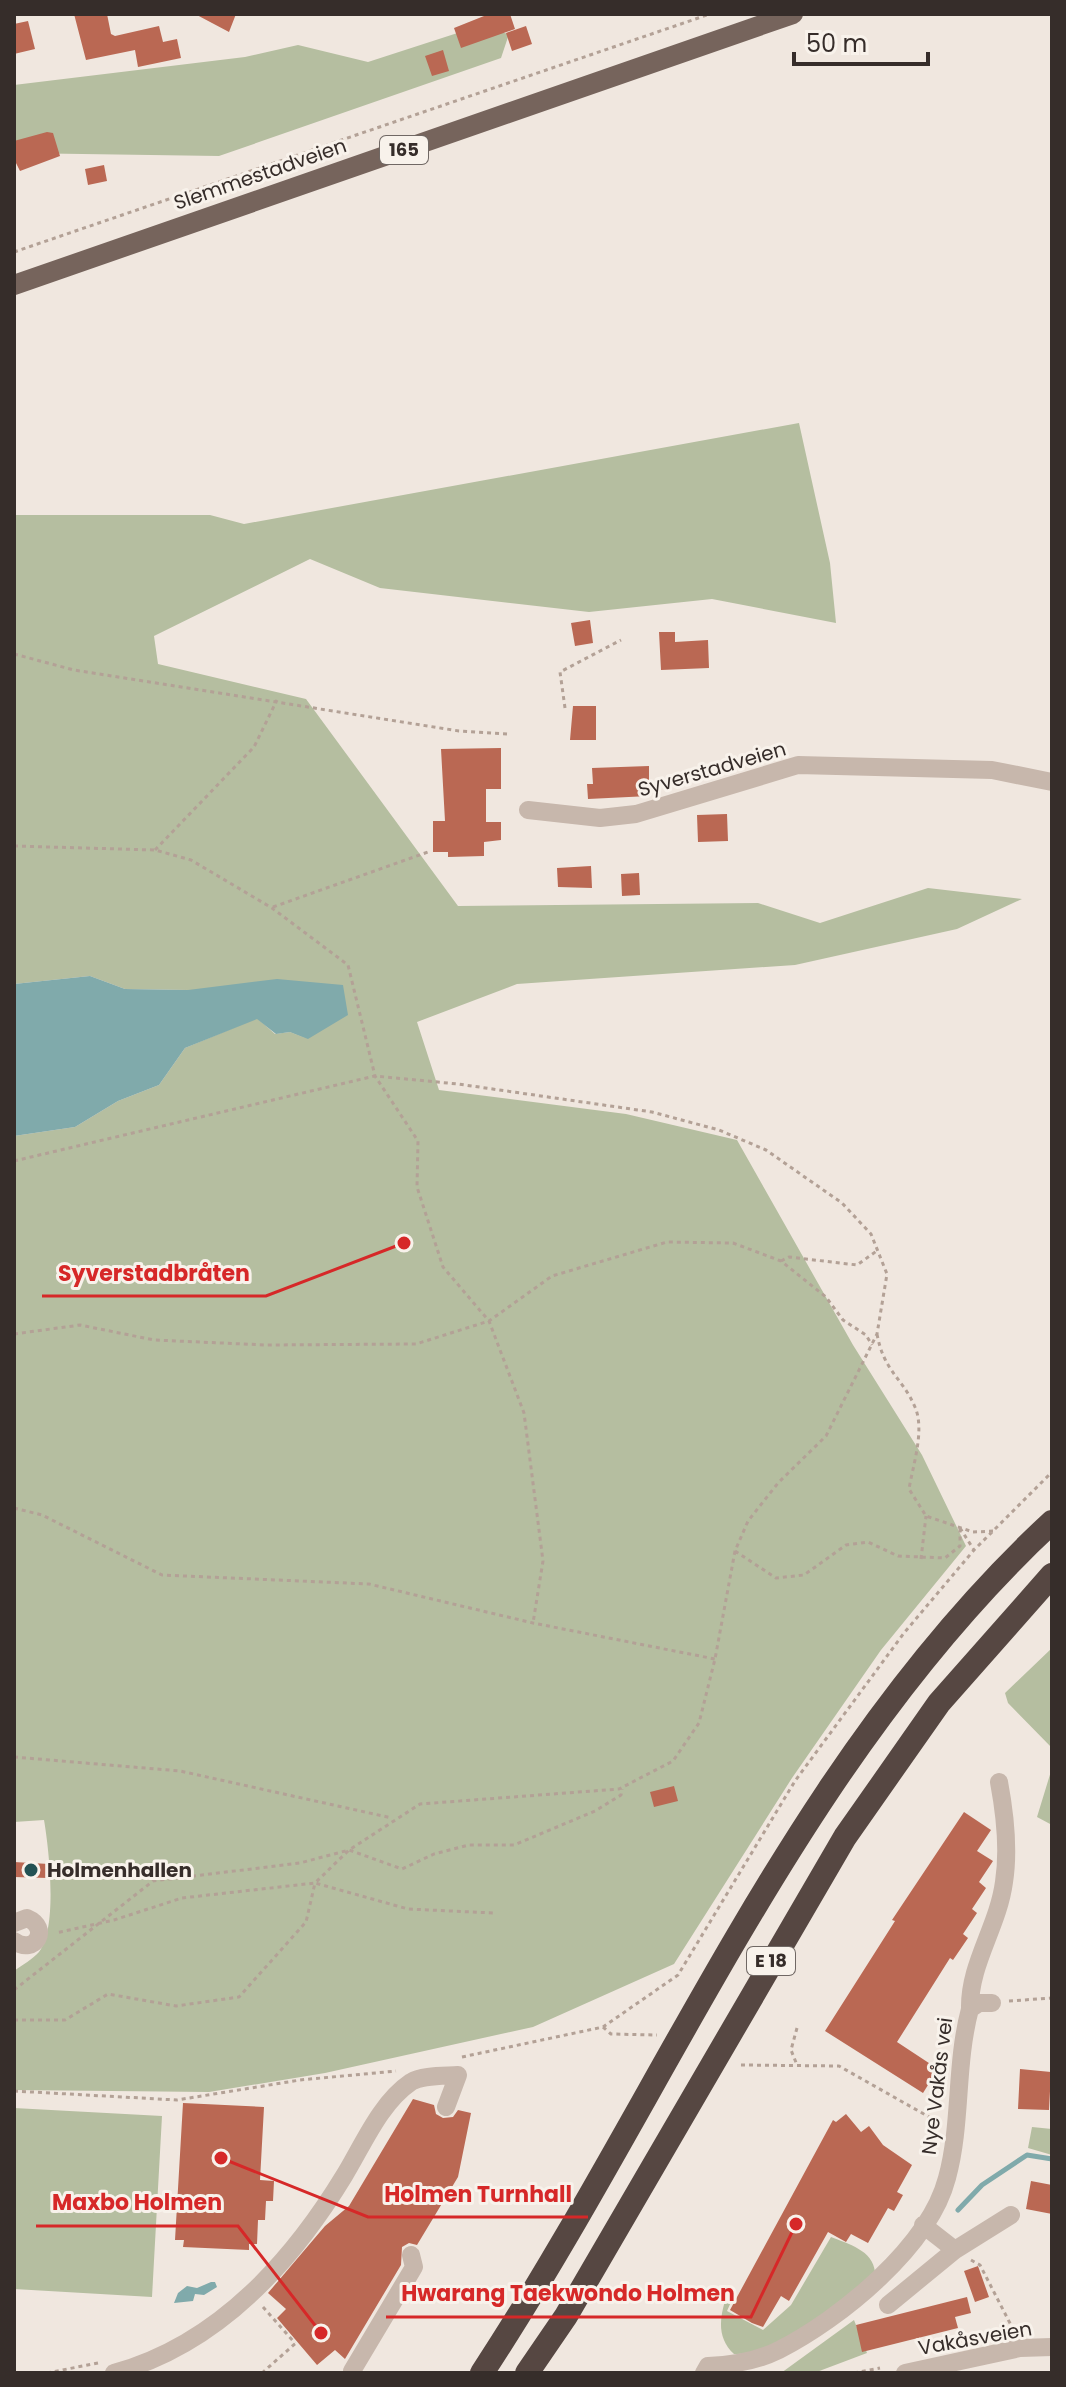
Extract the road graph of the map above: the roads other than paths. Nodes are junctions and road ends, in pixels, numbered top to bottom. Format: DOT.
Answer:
graph roads {
  1 [pos="793,14"];
  2 [pos="14,285"];
  3 [pos="1052,782"];
  4 [pos="528,810"];
  5 [pos="1052,1522"];
  6 [pos="1052,1575"];
  7 [pos="999,1782"];
  8 [pos="14,1923"];
  9 [pos="14,1941"];
  10 [pos="992,2003"];
  11 [pos="970,2009"];
  12 [pos="446,2107"];
  13 [pos="1011,2215"];
  14 [pos="923,2225"];
  15 [pos="955,2250"];
  16 [pos="411,2255"];
  17 [pos="888,2305"];
  18 [pos="1052,2347"];
  19 [pos="971,2365"];
  20 [pos="111,2366"];
  21 [pos="352,2371"];
  22 [pos="482,2373"];
  23 [pos="527,2373"];
  24 [pos="704,2373"];
  25 [pos="905,2373"];
  1 -- 2 [label="main road, Slemmestadveien / 165"];
  3 -- 4 [label="street, Syverstadveien"];
  5 -- 22 [label="highway, E 18"];
  6 -- 23 [label="highway, E 18"];
  7 -- 11 [label="street, Nye Vakås vei"];
  8 -- 9 [label="street"];
  10 -- 11 [label="street, Nye Vakås vei"];
  11 -- 14 [label="street, Nye Vakås vei"];
  12 -- 20 [label="street"];
  13 -- 15 [label="street"];
  14 -- 15 [label="street"];
  14 -- 24 [label="street, Nye Vakås vei"];
  15 -- 17 [label="street"];
  16 -- 21 [label="street"];
  18 -- 19 [label="street, Vakåsveien"];
  19 -- 25 [label="street, Vakåsveien"];
}
